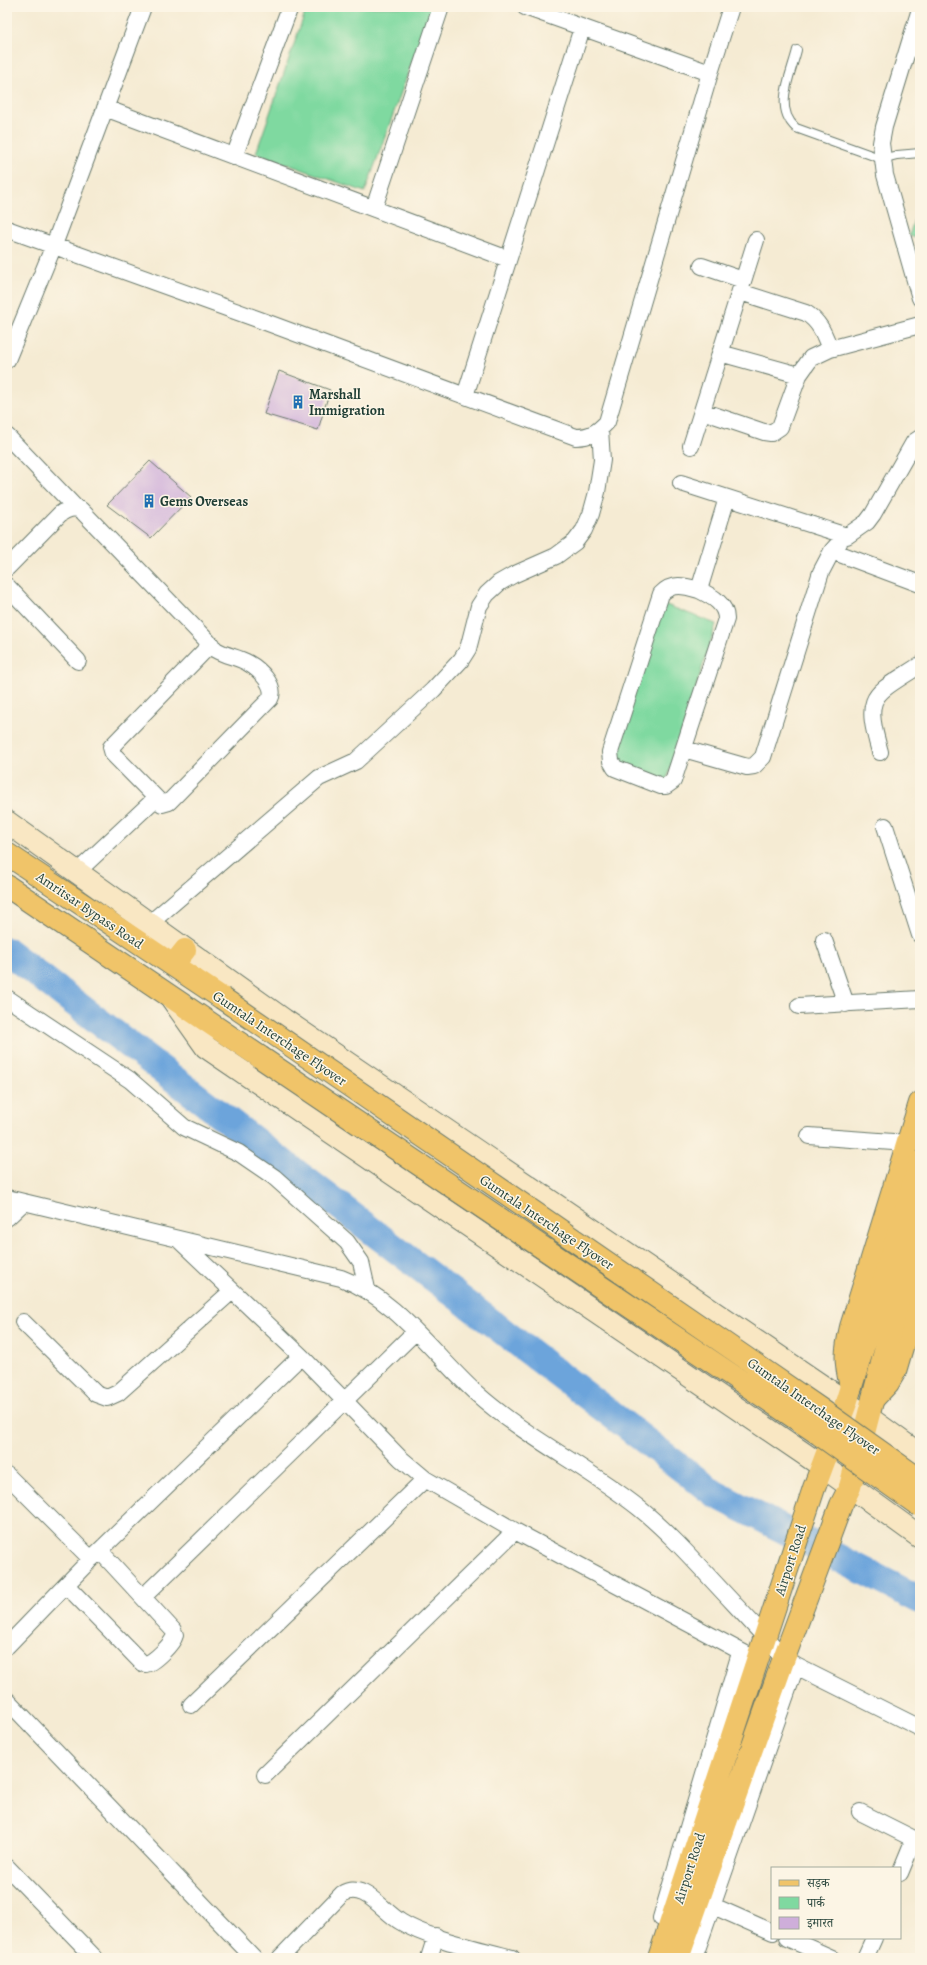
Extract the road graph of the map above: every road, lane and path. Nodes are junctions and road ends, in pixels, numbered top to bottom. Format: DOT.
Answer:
graph roads {
  1 [pos="143,7"];
  2 [pos="290,7"];
  3 [pos="441,7"];
  4 [pos="525,7"];
  5 [pos="731,7"];
  6 [pos="920,9"];
  7 [pos="582,28"];
  8 [pos="797,50"];
  9 [pos="710,73"];
  10 [pos="106,108"];
  11 [pos="920,153"];
  12 [pos="234,157"];
  13 [pos="882,160"];
  14 [pos="374,208"];
  15 [pos="7,229"];
  16 [pos="756,240"];
  17 [pos="54,244"];
  18 [pos="508,259"];
  19 [pos="702,266"];
  20 [pos="741,286"];
  21 [pos="920,298"];
  22 [pos="920,325"];
  23 [pos="830,349"];
  24 [pos="720,353"];
  25 [pos="7,360"];
  26 [pos="799,376"];
  27 [pos="465,396"];
  28 [pos="702,411"];
  29 [pos="600,429"];
  30 [pos="7,436"];
  31 [pos="920,438"];
  32 [pos="691,446"];
  33 [pos="681,483"];
  34 [pos="727,498"];
  35 [pos="76,508"];
  36 [pos="847,536"];
  37 [pos="832,551"];
  38 [pos="7,568"];
  39 [pos="920,584"];
  40 [pos="7,586"];
  41 [pos="699,590"];
  42 [pos="211,644"];
  43 [pos="78,661"];
  44 [pos="920,665"];
  45 [pos="684,749"];
  46 [pos="880,752"];
  47 [pos="156,798"];
  48 [pos="7,822"];
  49 [pos="885,826"];
  50 [pos="7,854"];
  51 [pos="76,873"];
  52 [pos="7,886"];
  53 [pos="149,924"];
  54 [pos="920,935"];
  55 [pos="824,940"];
  56 [pos="179,957"];
  57 [pos="7,998"];
  58 [pos="172,998"];
  59 [pos="920,999"];
  60 [pos="846,1004"];
  61 [pos="798,1006"];
  62 [pos="920,1103"];
  63 [pos="809,1136"];
  64 [pos="907,1143"];
  65 [pos="920,1162"];
  66 [pos="7,1198"];
  67 [pos="23,1203"];
  68 [pos="920,1216"];
  69 [pos="7,1218"];
  70 [pos="178,1240"];
  71 [pos="920,1286"];
  72 [pos="367,1289"];
  73 [pos="232,1291"];
  74 [pos="23,1322"];
  75 [pos="415,1332"];
  76 [pos="301,1356"];
  77 [pos="849,1395"];
  78 [pos="345,1400"];
  79 [pos="871,1409"];
  80 [pos="920,1455"];
  81 [pos="822,1466"];
  82 [pos="7,1475"];
  83 [pos="424,1479"];
  84 [pos="920,1480"];
  85 [pos="845,1496"];
  86 [pos="920,1506"];
  87 [pos="515,1531"];
  88 [pos="920,1537"];
  89 [pos="95,1555"];
  90 [pos="66,1585"];
  91 [pos="143,1597"];
  92 [pos="764,1636"];
  93 [pos="7,1646"];
  94 [pos="748,1656"];
  95 [pos="790,1662"];
  96 [pos="7,1700"];
  97 [pos="191,1705"];
  98 [pos="920,1728"];
  99 [pos="265,1775"];
  100 [pos="860,1812"];
  101 [pos="917,1840"];
  102 [pos="7,1867"];
  103 [pos="901,1871"];
  104 [pos="711,1905"];
  105 [pos="771,1932"];
  106 [pos="436,1936"];
  107 [pos="789,1939"];
  108 [pos="874,1939"];
  109 [pos="95,1958"];
  110 [pos="254,1958"];
  111 [pos="280,1958"];
  112 [pos="429,1958"];
  113 [pos="512,1958"];
  114 [pos="649,1958"];
  115 [pos="659,1958"];
  116 [pos="678,1958"];
  117 [pos="694,1958"];
  118 [pos="832,1958"];
  119 [pos="866,1958"];
  1 -- 10 [label="street"];
  2 -- 12 [label="street"];
  3 -- 14 [label="street"];
  4 -- 7 [label="street"];
  5 -- 9 [label="street"];
  6 -- 13 [label="street"];
  7 -- 9 [label="street"];
  7 -- 18 [label="street"];
  8 -- 13 [label="lane"];
  9 -- 29 [label="street"];
  10 -- 12 [label="street"];
  10 -- 17 [label="street"];
  11 -- 13 [label="lane"];
  12 -- 14 [label="street"];
  13 -- 21 [label="street"];
  14 -- 18 [label="street"];
  15 -- 17 [label="street"];
  16 -- 20 [label="street"];
  17 -- 25 [label="street"];
  17 -- 27 [label="street"];
  18 -- 27 [label="street"];
  19 -- 20 [label="street"];
  20 -- 23 [label="street"];
  20 -- 24 [label="street"];
  22 -- 23 [label="street"];
  23 -- 26 [label="street"];
  24 -- 26 [label="street"];
  24 -- 28 [label="street"];
  26 -- 28 [label="street"];
  27 -- 29 [label="street"];
  28 -- 32 [label="street"];
  29 -- 53 [label="street"];
  30 -- 35 [label="street"];
  31 -- 36 [label="street"];
  33 -- 34 [label="street"];
  34 -- 36 [label="street"];
  34 -- 41 [label="street"];
  35 -- 38 [label="street"];
  35 -- 42 [label="street"];
  36 -- 37 [label="street"];
  37 -- 39 [label="street"];
  37 -- 45 [label="street"];
  40 -- 43 [label="street"];
  41 -- 45 [label="street"];
  41 -- 45 [label="street"];
  42 -- 47 [label="street"];
  42 -- 47 [label="street"];
  44 -- 46 [label="street"];
  47 -- 51 [label="street"];
  48 -- 51 [label="street"];
  49 -- 54 [label="street"];
  50 -- 56 [label="main road, Amritsar Bypass Road"];
  51 -- 53 [label="street"];
  52 -- 58 [label="main road, Amritsar Bypass Road"];
  53 -- 56 [label="street"];
  55 -- 60 [label="street"];
  56 -- 77 [label="street"];
  56 -- 84 [label="main road, Gumtala Interchage Flyover, bridge"];
  57 -- 72 [label="street"];
  58 -- 81 [label="street"];
  58 -- 86 [label="main road, Gumtala Interchage Flyover, bridge"];
  59 -- 60 [label="street"];
  60 -- 61 [label="street"];
  62 -- 64 [label="main road"];
  63 -- 64 [label="street"];
  64 -- 77 [label="main road"];
  65 -- 77 [label="main road, Airport Road"];
  66 -- 67 [label="street"];
  67 -- 69 [label="street"];
  67 -- 70 [label="street"];
  68 -- 79 [label="main road, Airport Road"];
  70 -- 72 [label="street"];
  70 -- 73 [label="street"];
  71 -- 79 [label="main road"];
  72 -- 75 [label="street"];
  73 -- 74 [label="street"];
  73 -- 76 [label="street"];
  75 -- 78 [label="street"];
  75 -- 92 [label="street"];
  76 -- 78 [label="street"];
  76 -- 89 [label="street"];
  77 -- 79 [label="street"];
  77 -- 81 [label="main road, Airport Road"];
  78 -- 83 [label="street"];
  78 -- 91 [label="street"];
  79 -- 80 [label="street"];
  79 -- 85 [label="main road, Airport Road"];
  81 -- 85 [label="street"];
  81 -- 92 [label="main road, Airport Road"];
  82 -- 89 [label="street"];
  83 -- 87 [label="street"];
  83 -- 97 [label="street"];
  85 -- 88 [label="street"];
  85 -- 95 [label="main road, Airport Road"];
  87 -- 94 [label="street"];
  87 -- 99 [label="street"];
  89 -- 90 [label="street"];
  89 -- 91 [label="street"];
  90 -- 91 [label="street"];
  90 -- 93 [label="street"];
  92 -- 94 [label="main road, Airport Road"];
  92 -- 95 [label="street"];
  94 -- 114 [label="street"];
  94 -- 115 [label="main road, Airport Road"];
  95 -- 98 [label="street"];
  95 -- 104 [label="street"];
  95 -- 116 [label="main road, Airport Road"];
  96 -- 110 [label="street"];
  100 -- 101 [label="street"];
  101 -- 103 [label="street"];
  102 -- 109 [label="street"];
  104 -- 105 [label="street"];
  104 -- 117 [label="street"];
  106 -- 111 [label="street"];
  106 -- 112 [label="street"];
  106 -- 113 [label="street"];
  107 -- 118 [label="street"];
  108 -- 119 [label="street"];
}
